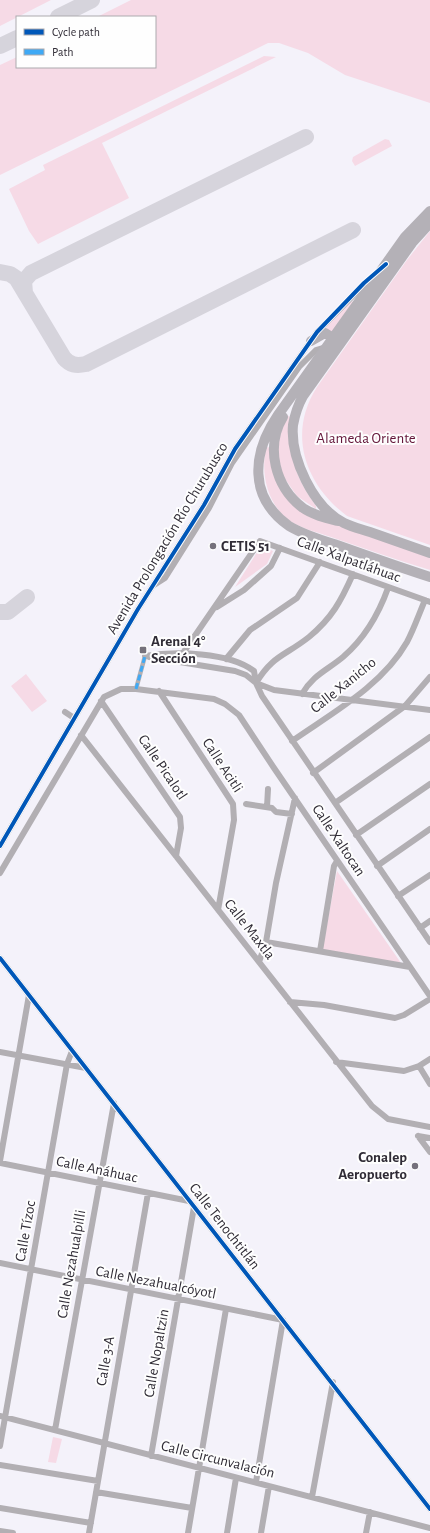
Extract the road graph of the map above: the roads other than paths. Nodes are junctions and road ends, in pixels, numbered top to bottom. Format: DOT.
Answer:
graph roads {
  1 [pos="430,211"];
  2 [pos="430,223"];
  3 [pos="386,264"];
  4 [pos="336,340"];
  5 [pos="311,342"];
  6 [pos="330,349"];
  7 [pos="303,370"];
  8 [pos="303,396"];
  9 [pos="262,442"];
  10 [pos="274,445"];
  11 [pos="344,523"];
  12 [pos="280,548"];
  13 [pos="430,553"];
  14 [pos="320,562"];
  15 [pos="353,574"];
  16 [pos="430,577"];
  17 [pos="154,585"];
  18 [pos="388,588"];
  19 [pos="428,601"];
  20 [pos="215,609"];
  21 [pos="183,653"];
  22 [pos="145,656"];
  23 [pos="226,659"];
  24 [pos="430,677"];
  25 [pos="256,684"];
  26 [pos="136,689"];
  27 [pos="159,691"];
  28 [pos="302,694"];
  29 [pos="351,700"];
  30 [pos="101,701"];
  31 [pos="405,706"];
  32 [pos="430,710"];
  33 [pos="65,712"];
  34 [pos="74,718"];
  35 [pos="81,735"];
  36 [pos="430,737"];
  37 [pos="292,741"];
  38 [pos="313,773"];
  39 [pos="430,784"];
  40 [pos="268,789"];
  41 [pos="295,798"];
  42 [pos="335,803"];
  43 [pos="246,804"];
  44 [pos="267,807"];
  45 [pos="292,814"];
  46 [pos="430,829"];
  47 [pos="356,835"];
  48 [pos="0,846"];
  49 [pos="176,856"];
  50 [pos="337,861"];
  51 [pos="377,866"];
  52 [pos="0,873"];
  53 [pos="430,875"];
  54 [pos="398,896"];
  55 [pos="218,910"];
  56 [pos="430,921"];
  57 [pos="420,928"];
  58 [pos="266,942"];
  59 [pos="430,942"];
  60 [pos="320,951"];
  61 [pos="0,958"];
  62 [pos="259,962"];
  63 [pos="410,967"];
  64 [pos="29,995"];
  65 [pos="430,998"];
  66 [pos="290,1002"];
  67 [pos="72,1051"];
  68 [pos="0,1052"];
  69 [pos="19,1056"];
  70 [pos="430,1059"];
  71 [pos="336,1062"];
  72 [pos="67,1064"];
  73 [pos="418,1066"];
  74 [pos="86,1068"];
  75 [pos="430,1084"];
  76 [pos="114,1103"];
  77 [pos="430,1127"];
  78 [pos="430,1138"];
  79 [pos="430,1152"];
  80 [pos="0,1162"];
  81 [pos="49,1172"];
  82 [pos="99,1183"];
  83 [pos="148,1193"];
  84 [pos="189,1200"];
  85 [pos="194,1207"];
  86 [pos="0,1263"];
  87 [pos="31,1270"];
  88 [pos="82,1280"];
  89 [pos="131,1290"];
  90 [pos="178,1300"];
  91 [pos="226,1309"];
  92 [pos="284,1320"];
  93 [pos="333,1382"];
  94 [pos="2,1417"];
  95 [pos="55,1430"];
  96 [pos="104,1443"];
  97 [pos="0,1446"];
  98 [pos="151,1456"];
  99 [pos="0,1465"];
  100 [pos="199,1468"];
  101 [pos="236,1478"];
  102 [pos="98,1481"];
  103 [pos="256,1482"];
  104 [pos="269,1486"];
  105 [pos="96,1492"];
  106 [pos="312,1497"];
  107 [pos="0,1508"];
  108 [pos="192,1508"];
  109 [pos="430,1509"];
  110 [pos="370,1512"];
  111 [pos="91,1524"];
  112 [pos="430,1528"];
  113 [pos="0,1531"];
  114 [pos="13,1533"];
  115 [pos="89,1533"];
  116 [pos="188,1533"];
  117 [pos="227,1533"];
  118 [pos="261,1533"];
  119 [pos="366,1533"];
  1 -- 3 [label="main road"];
  2 -- 4 [label="main road"];
  3 -- 4 [label="main road"];
  3 -- 5 [label="street, Avenida Prolongación Río Churubusco"];
  4 -- 5 [label="main road"];
  4 -- 6 [label="main road"];
  5 -- 17 [label="street, Avenida Prolongación Río Churubusco"];
  6 -- 7 [label="main road"];
  6 -- 8 [label="main road"];
  7 -- 9 [label="main road"];
  7 -- 17 [label="street, Avenida Prolongación Río Churubusco"];
  8 -- 10 [label="main road"];
  8 -- 11 [label="main road"];
  9 -- 10 [label="main road"];
  9 -- 16 [label="main road"];
  10 -- 11 [label="main road"];
  11 -- 13 [label="main road"];
  12 -- 14 [label="street, Calle Xalpatláhuac"];
  12 -- 20 [label="street"];
  12 -- 20 [label="street, Calle Xalpatláhuac"];
  14 -- 15 [label="street, Calle Xalpatláhuac"];
  14 -- 23 [label="street"];
  15 -- 18 [label="street, Calle Xalpatláhuac"];
  15 -- 25 [label="street"];
  17 -- 34 [label="street, Avenida Prolongación Río Churubusco"];
  18 -- 19 [label="street, Calle Xalpatláhuac"];
  18 -- 28 [label="street"];
  19 -- 29 [label="street, Calle Xanicho"];
  20 -- 21 [label="street"];
  21 -- 22 [label="street"];
  21 -- 23 [label="street"];
  22 -- 25 [label="street"];
  22 -- 26 [label="street"];
  23 -- 25 [label="street, Calle Xaltocan"];
  24 -- 31 [label="street"];
  25 -- 28 [label="street"];
  25 -- 37 [label="street, Calle Xaltocan"];
  26 -- 27 [label="street"];
  26 -- 30 [label="street"];
  27 -- 41 [label="street, Calle Xaltocan"];
  27 -- 55 [label="street, Calle Acitli"];
  28 -- 29 [label="street"];
  29 -- 31 [label="street"];
  29 -- 37 [label="street, Calle Xanicho"];
  30 -- 35 [label="street"];
  30 -- 49 [label="street, Calle Picalotl"];
  31 -- 32 [label="street"];
  31 -- 38 [label="street"];
  33 -- 34 [label="street"];
  34 -- 48 [label="street, Avenida Prolongación Río Churubusco"];
  35 -- 49 [label="street, Calle Maxtla"];
  35 -- 52 [label="street"];
  36 -- 42 [label="street"];
  37 -- 38 [label="street, Calle Xaltocan"];
  38 -- 42 [label="street, Calle Xaltocan"];
  39 -- 47 [label="street"];
  40 -- 44 [label="street"];
  41 -- 45 [label="street"];
  41 -- 50 [label="street, Calle Xaltocan"];
  42 -- 47 [label="street, Calle Xaltocan"];
  43 -- 44 [label="street"];
  44 -- 45 [label="street"];
  45 -- 58 [label="street"];
  46 -- 51 [label="street"];
  47 -- 51 [label="street, Calle Xaltocan"];
  49 -- 55 [label="street, Calle Maxtla"];
  50 -- 60 [label="street"];
  50 -- 63 [label="street, Calle Xaltocan"];
  51 -- 54 [label="street, Calle Xaltocan"];
  53 -- 54 [label="street"];
  54 -- 57 [label="street, Calle Xaltocan"];
  55 -- 62 [label="street, Calle Maxtla"];
  56 -- 57 [label="street"];
  57 -- 59 [label="street, Calle Xaltocan"];
  58 -- 60 [label="street"];
  58 -- 62 [label="street"];
  60 -- 63 [label="street"];
  61 -- 64 [label="street, Calle Tenochtitlán"];
  62 -- 66 [label="street, Calle Maxtla"];
  63 -- 65 [label="street, Calle Xaltocan"];
  64 -- 67 [label="street, Calle Tenochtitlán"];
  64 -- 69 [label="street"];
  65 -- 66 [label="street"];
  66 -- 71 [label="street, Calle Maxtla"];
  67 -- 72 [label="street, Calle Tízoc"];
  67 -- 74 [label="street, Calle Tenochtitlán"];
  68 -- 69 [label="street"];
  69 -- 72 [label="street"];
  69 -- 80 [label="street"];
  70 -- 73 [label="street"];
  71 -- 73 [label="street"];
  71 -- 77 [label="street, Calle Maxtla"];
  72 -- 74 [label="street"];
  72 -- 81 [label="street, Calle Tízoc"];
  73 -- 75 [label="street"];
  74 -- 76 [label="street, Calle Tenochtitlán"];
  76 -- 82 [label="street, Calle Nezahualpilli"];
  76 -- 84 [label="street, Calle Tenochtitlán"];
  78 -- 79 [label="street"];
  80 -- 81 [label="street, Calle Anáhuac"];
  81 -- 82 [label="street, Calle Anáhuac"];
  81 -- 87 [label="street, Calle Tízoc"];
  82 -- 83 [label="street, Calle Anáhuac"];
  82 -- 88 [label="street, Calle Nezahualpilli"];
  83 -- 84 [label="street, Calle Anáhuac"];
  83 -- 89 [label="street, Calle 3-A"];
  84 -- 85 [label="street, Calle Tenochtitlán"];
  85 -- 90 [label="street, Calle Nopaltzin"];
  85 -- 92 [label="street, Calle Tenochtitlán"];
  86 -- 87 [label="street, Calle Nezahualcóyotl"];
  87 -- 88 [label="street, Calle Nezahualcóyotl"];
  87 -- 94 [label="street, Calle Tízoc"];
  88 -- 89 [label="street, Calle Nezahualcóyotl"];
  88 -- 95 [label="street, Calle Nezahualpilli"];
  89 -- 90 [label="street, Calle Nezahualcóyotl"];
  89 -- 96 [label="street, Calle 3-A"];
  90 -- 91 [label="street, Calle Nezahualcóyotl"];
  90 -- 98 [label="street, Calle Nopaltzin"];
  91 -- 92 [label="street, Calle Nezahualcóyotl"];
  91 -- 100 [label="street"];
  92 -- 93 [label="street, Calle Tenochtitlán"];
  92 -- 103 [label="street"];
  93 -- 106 [label="street"];
  93 -- 109 [label="street, Calle Tenochtitlán"];
  94 -- 95 [label="street, Calle Circunvalación"];
  94 -- 97 [label="street, Calle Tízoc"];
  95 -- 96 [label="street, Calle Circunvalación"];
  96 -- 98 [label="street, Calle Circunvalación"];
  96 -- 102 [label="street, Calle 3-A"];
  98 -- 100 [label="street, Calle Circunvalación"];
  99 -- 102 [label="street"];
  100 -- 101 [label="street, Calle Circunvalación"];
  100 -- 108 [label="street"];
  101 -- 103 [label="street, Calle Circunvalación"];
  101 -- 117 [label="street"];
  102 -- 105 [label="street, Calle 3-A"];
  103 -- 104 [label="street, Calle Circunvalación"];
  104 -- 106 [label="street, Calle Circunvalación"];
  104 -- 118 [label="street"];
  105 -- 108 [label="street"];
  105 -- 111 [label="street, Calle 3-A"];
  106 -- 110 [label="street, Calle Circunvalación"];
  107 -- 111 [label="street"];
  108 -- 116 [label="street"];
  110 -- 112 [label="street, Calle Circunvalación"];
  110 -- 119 [label="street"];
  111 -- 115 [label="street, Calle 3-A"];
  113 -- 114 [label="street"];
}
